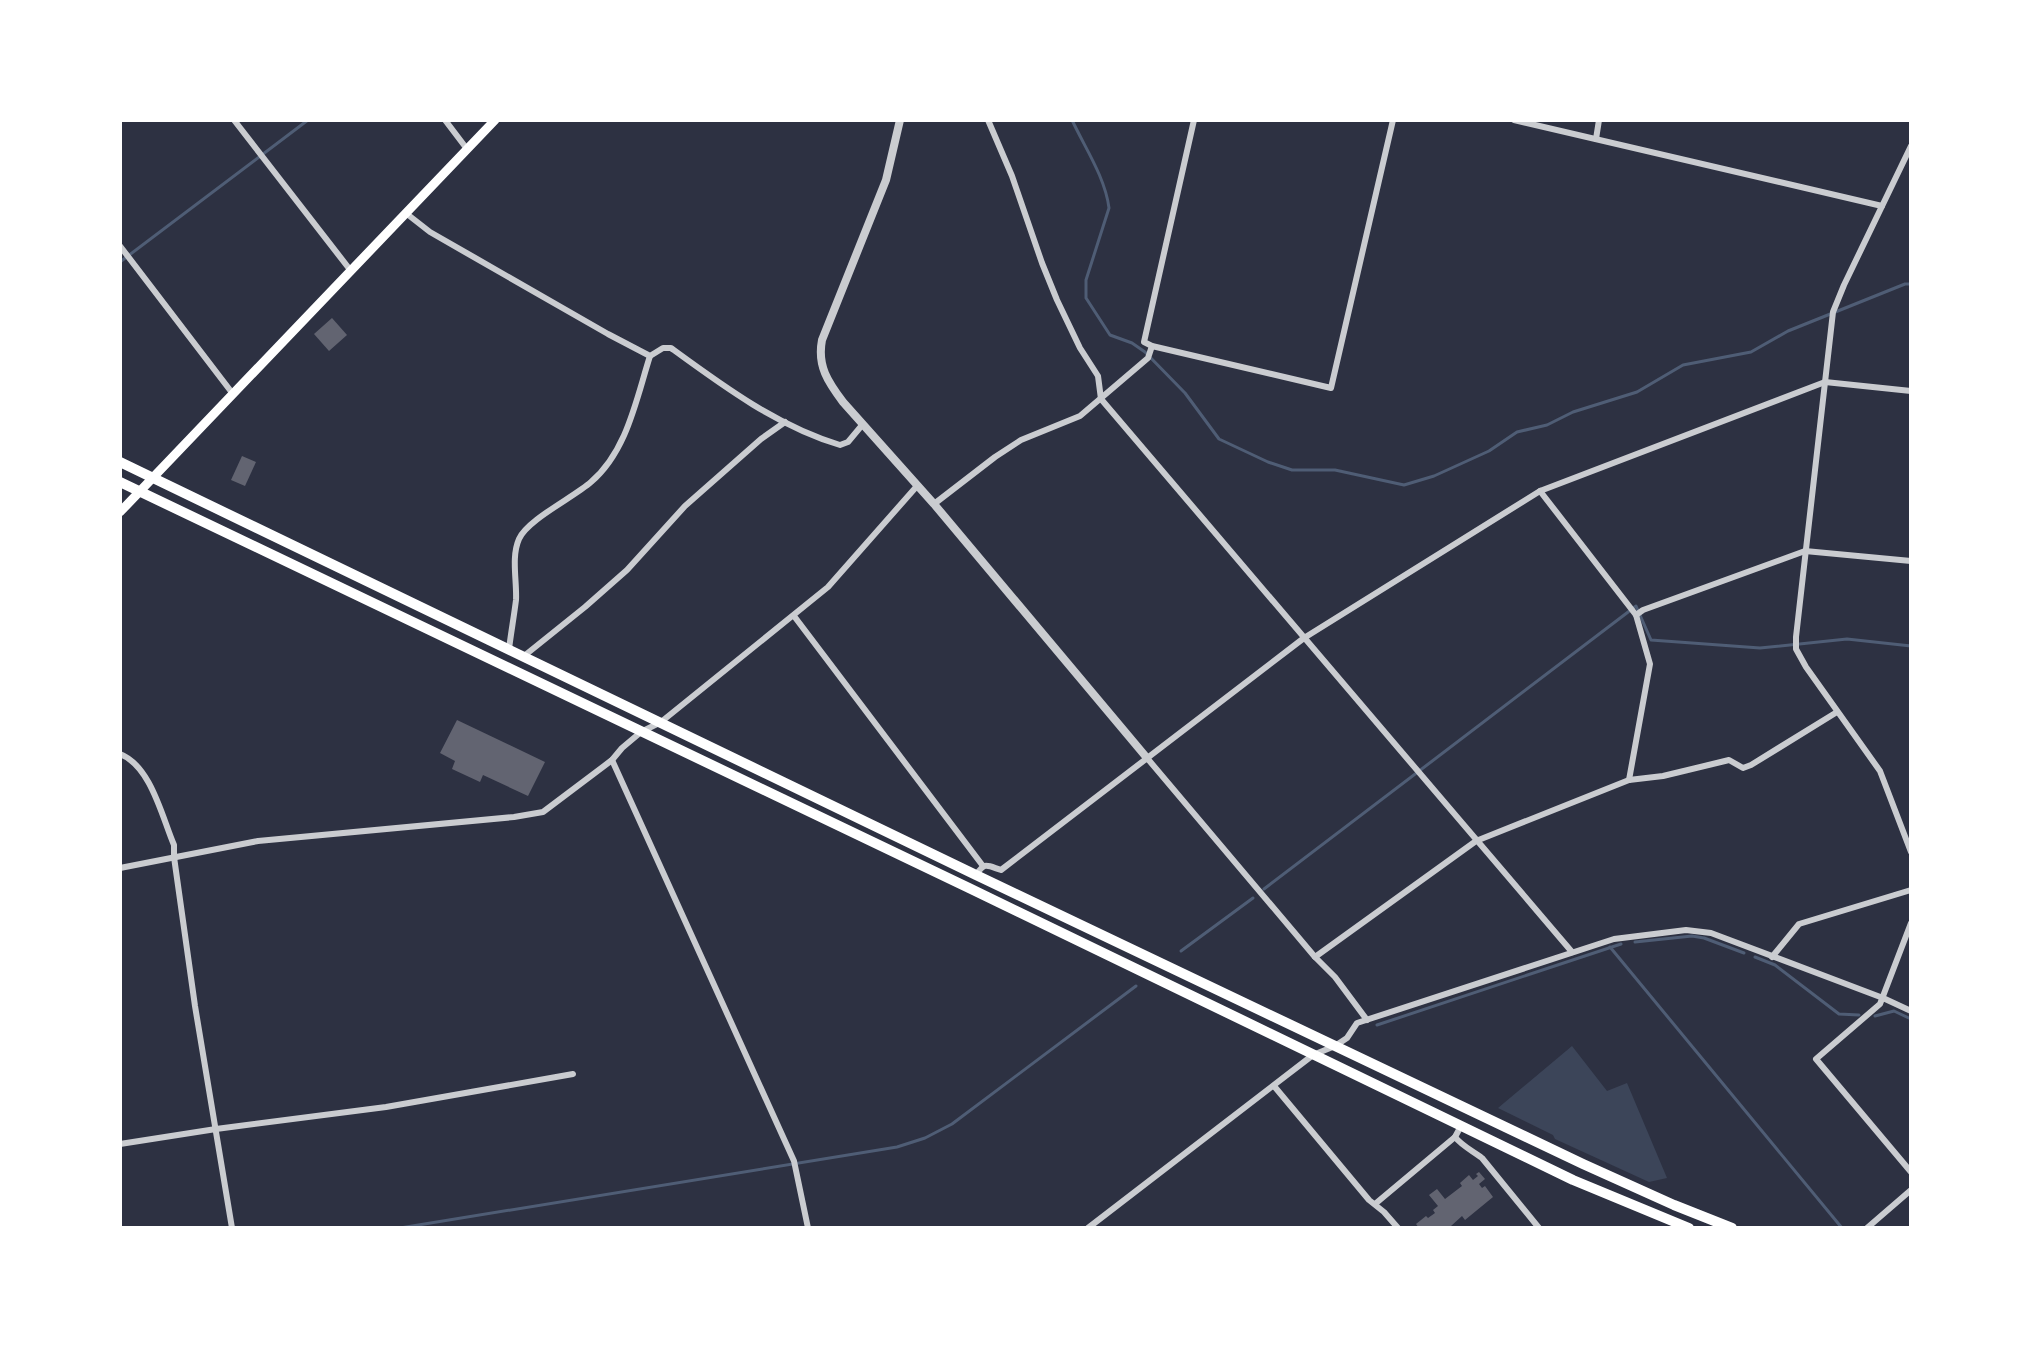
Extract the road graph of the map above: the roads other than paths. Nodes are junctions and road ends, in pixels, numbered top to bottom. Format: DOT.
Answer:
graph roads {
  1 [pos="234,120"];
  2 [pos="445,120"];
  3 [pos="495,120"];
  4 [pos="900,120"];
  5 [pos="988,120"];
  6 [pos="1194,120"];
  7 [pos="1393,120"];
  8 [pos="1514,120"];
  9 [pos="1599,120"];
  10 [pos="1596,139"];
  11 [pos="1911,146"];
  12 [pos="467,149"];
  13 [pos="1882,206"];
  14 [pos="407,214"];
  15 [pos="120,246"];
  16 [pos="351,271"];
  17 [pos="1152,346"];
  18 [pos="650,356"];
  19 [pos="1825,382"];
  20 [pos="1911,391"];
  21 [pos="233,394"];
  22 [pos="1101,399"];
  23 [pos="785,422"];
  24 [pos="863,424"];
  25 [pos="120,462"];
  26 [pos="154,478"];
  27 [pos="120,482"];
  28 [pos="917,486"];
  29 [pos="1540,491"];
  30 [pos="140,492"];
  31 [pos="934,504"];
  32 [pos="120,512"];
  33 [pos="1805,551"];
  34 [pos="1911,561"];
  35 [pos="1636,615"];
  36 [pos="794,616"];
  37 [pos="1304,638"];
  38 [pos="509,649"];
  39 [pos="524,656"];
  40 [pos="1837,712"];
  41 [pos="661,722"];
  42 [pos="641,732"];
  43 [pos="120,754"];
  44 [pos="1147,758"];
  45 [pos="612,760"];
  46 [pos="1629,780"];
  47 [pos="1476,841"];
  48 [pos="1911,852"];
  49 [pos="174,857"];
  50 [pos="120,868"];
  51 [pos="979,870"];
  52 [pos="1911,890"];
  53 [pos="1911,923"];
  54 [pos="1572,952"];
  55 [pos="1315,957"];
  56 [pos="1772,957"];
  57 [pos="1883,998"];
  58 [pos="1911,1011"];
  59 [pos="1367,1020"];
  60 [pos="1335,1046"];
  61 [pos="1313,1055"];
  62 [pos="573,1074"];
  63 [pos="1274,1086"];
  64 [pos="1461,1126"];
  65 [pos="216,1129"];
  66 [pos="1455,1137"];
  67 [pos="120,1144"];
  68 [pos="1911,1172"];
  69 [pos="1911,1190"];
  70 [pos="1375,1204"];
  71 [pos="232,1228"];
  72 [pos="808,1228"];
  73 [pos="1088,1228"];
  74 [pos="1398,1228"];
  75 [pos="1539,1228"];
  76 [pos="1689,1228"];
  77 [pos="1732,1228"];
  78 [pos="1867,1228"];
  1 -- 16 [label="street"];
  2 -- 12 [label="street"];
  3 -- 12 [label="main road"];
  4 -- 24 [label="street"];
  5 -- 22 [label="street"];
  6 -- 17 [label="street"];
  7 -- 17 [label="street"];
  8 -- 10 [label="street"];
  9 -- 10 [label="street"];
  10 -- 13 [label="street"];
  11 -- 13 [label="street"];
  12 -- 14 [label="main road"];
  13 -- 19 [label="street"];
  14 -- 16 [label="main road"];
  14 -- 18 [label="street"];
  15 -- 21 [label="street"];
  16 -- 21 [label="main road"];
  17 -- 22 [label="street"];
  18 -- 23 [label="street"];
  18 -- 38 [label="street"];
  19 -- 20 [label="street"];
  19 -- 29 [label="street"];
  19 -- 33 [label="street"];
  21 -- 26 [label="main road"];
  22 -- 31 [label="street"];
  22 -- 37 [label="street"];
  23 -- 24 [label="street"];
  23 -- 39 [label="street"];
  24 -- 28 [label="street"];
  25 -- 26 [label="highway"];
  26 -- 30 [label="main road"];
  26 -- 38 [label="highway"];
  27 -- 30 [label="highway"];
  28 -- 31 [label="street"];
  28 -- 36 [label="street"];
  29 -- 35 [label="street"];
  29 -- 37 [label="street"];
  30 -- 32 [label="main road"];
  30 -- 42 [label="highway"];
  31 -- 44 [label="street"];
  33 -- 34 [label="street"];
  33 -- 35 [label="street"];
  33 -- 40 [label="street"];
  35 -- 46 [label="street"];
  36 -- 41 [label="street"];
  36 -- 51 [label="street"];
  37 -- 44 [label="street"];
  37 -- 47 [label="street"];
  38 -- 39 [label="highway"];
  39 -- 41 [label="highway"];
  40 -- 46 [label="street"];
  40 -- 48 [label="street"];
  41 -- 42 [label="street"];
  41 -- 51 [label="highway"];
  42 -- 45 [label="street"];
  42 -- 61 [label="highway"];
  43 -- 49 [label="street"];
  44 -- 51 [label="street"];
  44 -- 55 [label="street"];
  45 -- 49 [label="street"];
  45 -- 72 [label="street"];
  46 -- 47 [label="street"];
  47 -- 54 [label="street"];
  47 -- 55 [label="street"];
  49 -- 50 [label="street"];
  49 -- 65 [label="street"];
  51 -- 60 [label="highway"];
  52 -- 56 [label="street"];
  53 -- 57 [label="street"];
  54 -- 56 [label="street"];
  54 -- 59 [label="street"];
  55 -- 59 [label="street"];
  56 -- 57 [label="street"];
  57 -- 58 [label="street"];
  57 -- 68 [label="street"];
  59 -- 60 [label="street"];
  60 -- 61 [label="street"];
  60 -- 77 [label="highway"];
  61 -- 63 [label="street"];
  61 -- 64 [label="highway"];
  62 -- 65 [label="street"];
  63 -- 70 [label="street"];
  63 -- 73 [label="street"];
  64 -- 66 [label="street"];
  64 -- 76 [label="highway"];
  65 -- 67 [label="street"];
  65 -- 71 [label="street"];
  66 -- 70 [label="street"];
  66 -- 75 [label="street"];
  69 -- 78 [label="street"];
  70 -- 74 [label="street"];
}
